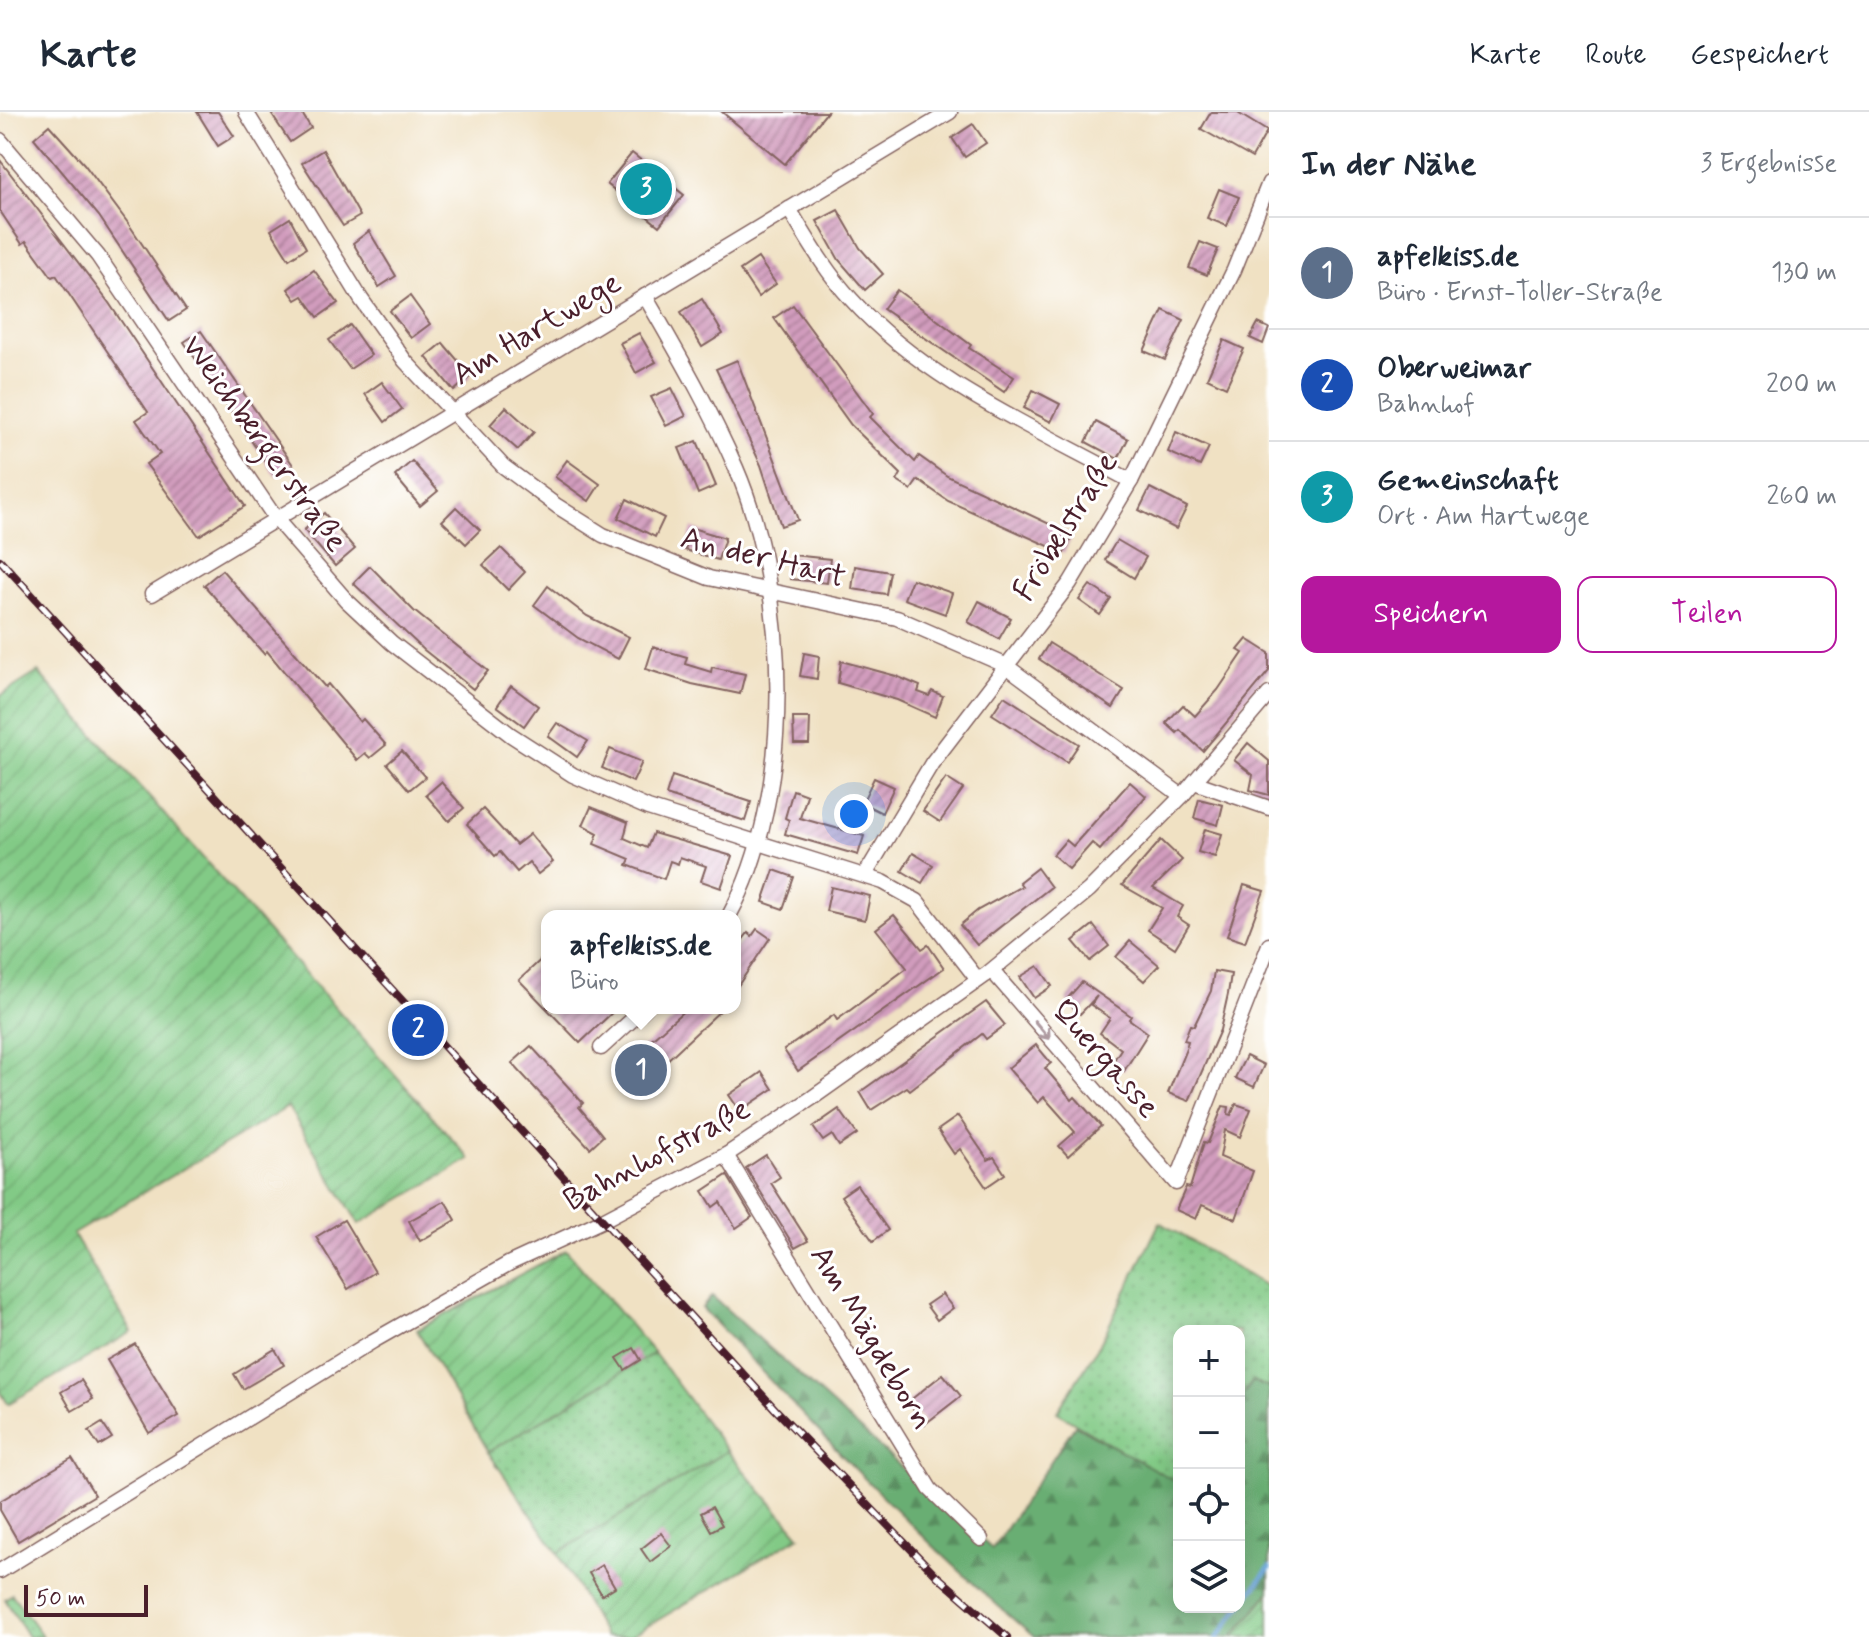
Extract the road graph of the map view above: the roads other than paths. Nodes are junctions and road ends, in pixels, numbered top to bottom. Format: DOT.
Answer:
graph roads {
  1 [pos="246,112"];
  2 [pos="950,112"];
  3 [pos="0,140"];
  4 [pos="1269,183"];
  5 [pos="789,209"];
  6 [pos="645,296"];
  7 [pos="453,412"];
  8 [pos="1131,481"];
  9 [pos="276,519"];
  10 [pos="769,593"];
  11 [pos="152,594"];
  12 [pos="1005,665"];
  13 [pos="1269,694"];
  14 [pos="1194,782"];
  15 [pos="1182,796"];
  16 [pos="1269,808"];
  17 [pos="757,842"];
  18 [pos="865,875"];
  19 [pos="731,910"];
  20 [pos="1269,945"];
  21 [pos="992,971"];
  22 [pos="978,980"];
  23 [pos="638,1014"];
  24 [pos="601,1048"];
  25 [pos="726,1155"];
  26 [pos="981,1539"];
  27 [pos="0,1571"];
  1 -- 7 [label="street, An der Hart"];
  2 -- 5 [label="street, Am Hartwege"];
  3 -- 9 [label="street, Weichbergerstraße"];
  4 -- 8 [label="street, Fröbelstraße"];
  5 -- 6 [label="street, Am Hartwege"];
  5 -- 8 [label="street"];
  6 -- 7 [label="street, Am Hartwege"];
  6 -- 10 [label="street"];
  7 -- 9 [label="street, Am Hartwege"];
  7 -- 10 [label="street, An der Hart"];
  8 -- 12 [label="street, Fröbelstraße"];
  9 -- 11 [label="street, Am Hartwege"];
  9 -- 17 [label="street, Weichbergerstraße"];
  10 -- 12 [label="street, An der Hart"];
  10 -- 17 [label="street"];
  12 -- 15 [label="street, An der Hart"];
  12 -- 18 [label="street, Fröbelstraße"];
  13 -- 14 [label="street, Bahnhofstraße"];
  14 -- 15 [label="street, Bahnhofstraße"];
  14 -- 16 [label="street"];
  15 -- 21 [label="street, Bahnhofstraße"];
  17 -- 18 [label="street, Weichbergerstraße"];
  17 -- 19 [label="street"];
  18 -- 22 [label="street, Weichbergerstraße"];
  21 -- 20 [label="street, Quergasse, one-way"];
  21 -- 22 [label="street, Bahnhofstraße"];
  22 -- 25 [label="street, Bahnhofstraße"];
  23 -- 24 [label="street"];
  25 -- 26 [label="street, Am Mägdeborn"];
  25 -- 27 [label="street, Bahnhofstraße"];
}
